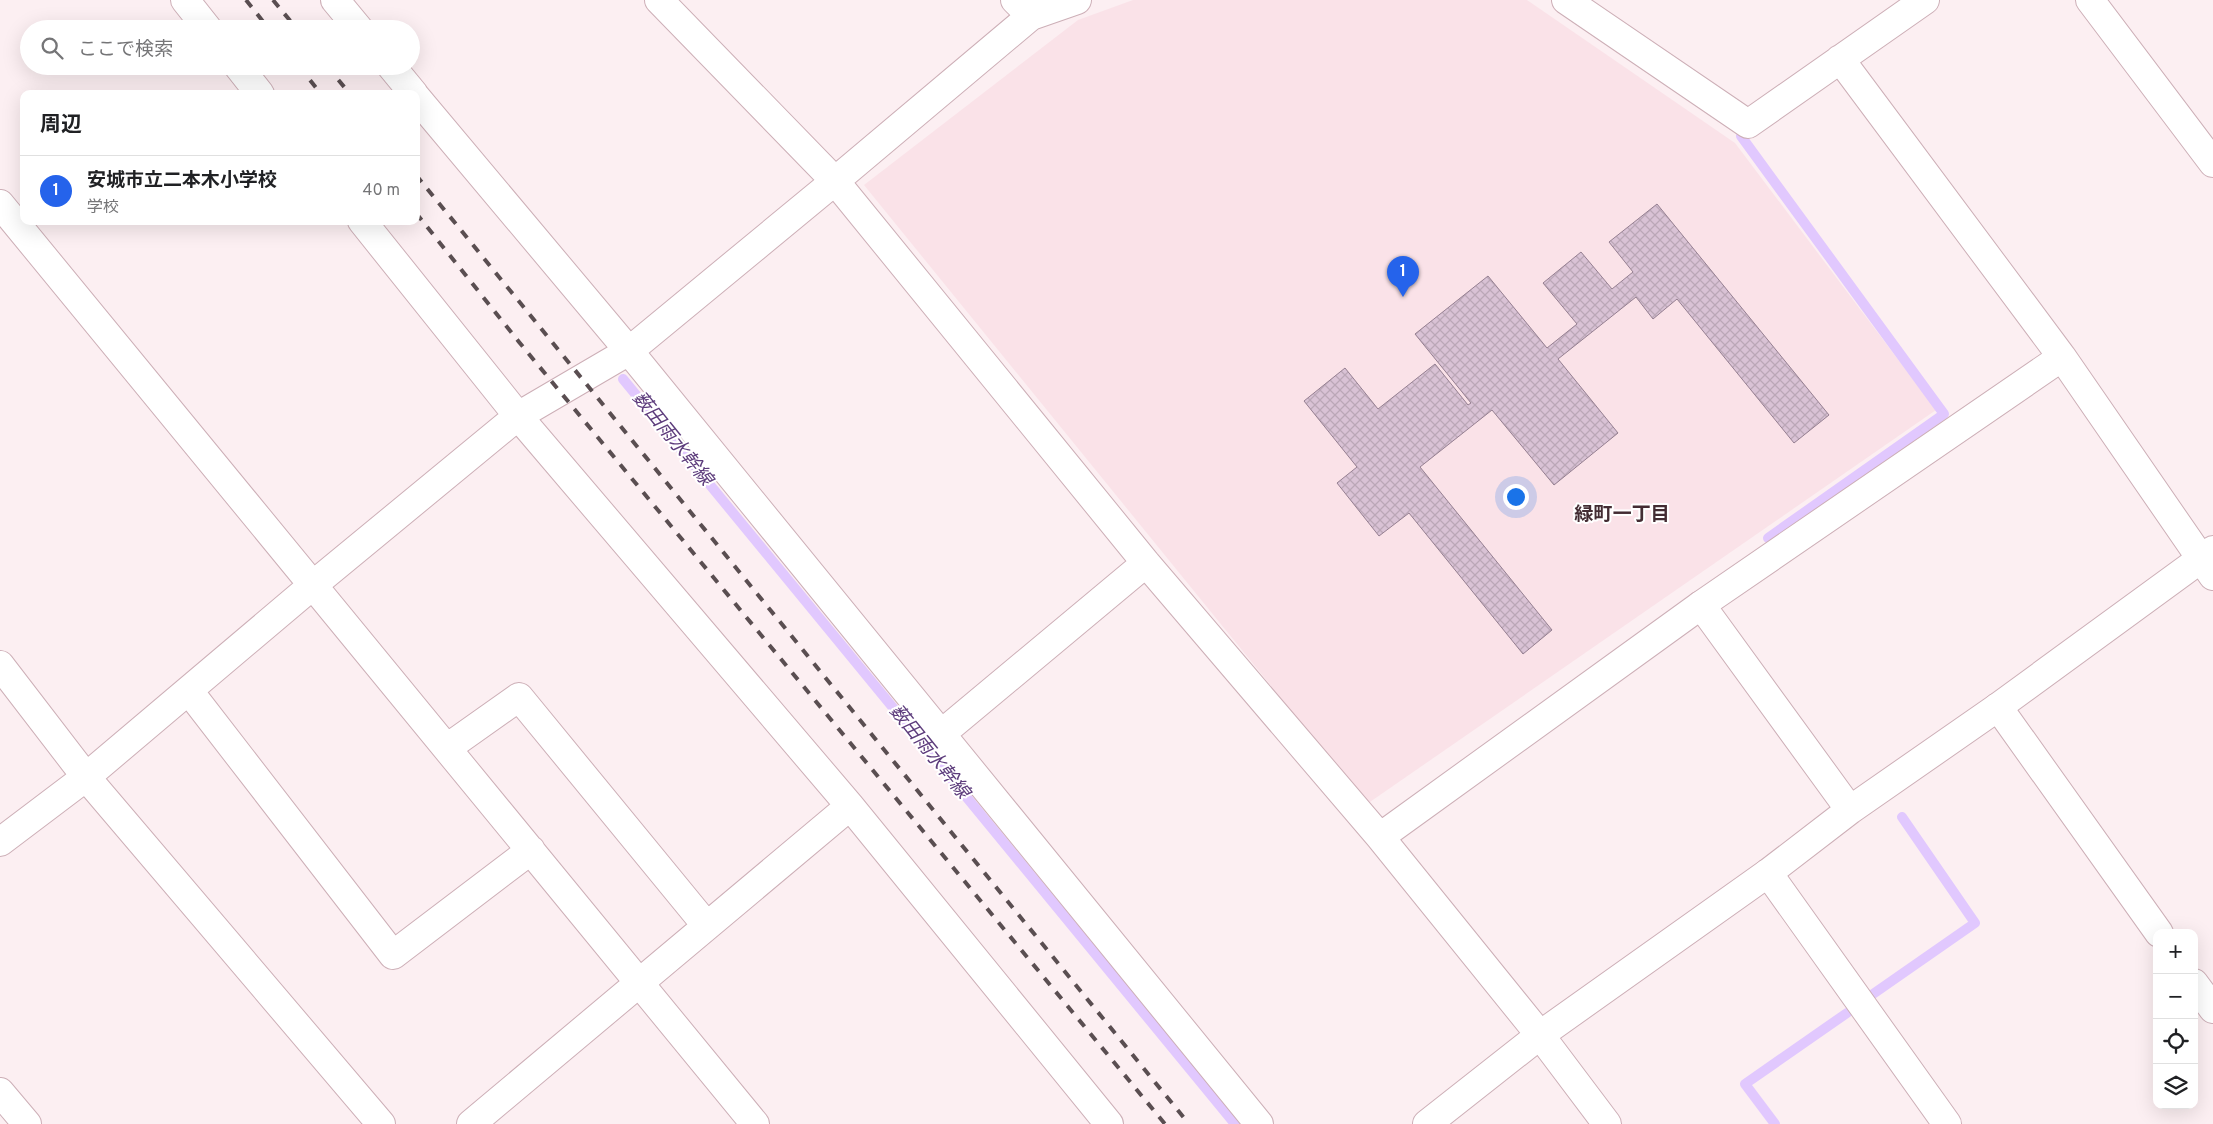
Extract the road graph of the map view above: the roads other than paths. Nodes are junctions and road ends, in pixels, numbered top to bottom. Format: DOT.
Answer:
graph roads {
  1 [pos="185,0"];
  2 [pos="335,0"];
  3 [pos="659,0"];
  4 [pos="1077,0"];
  5 [pos="1566,0"];
  6 [pos="1925,0"];
  7 [pos="2090,0"];
  8 [pos="1023,8"];
  9 [pos="201,20"];
  10 [pos="352,20"];
  11 [pos="1840,59"];
  12 [pos="245,75"];
  13 [pos="398,75"];
  14 [pos="257,90"];
  15 [pos="411,90"];
  16 [pos="420,102"];
  17 [pos="2213,163"];
  18 [pos="835,181"];
  19 [pos="0,204"];
  20 [pos="365,225"];
  21 [pos="629,351"];
  22 [pos="2062,356"];
  23 [pos="518,416"];
  24 [pos="2209,562"];
  25 [pos="1146,563"];
  26 [pos="313,584"];
  27 [pos="1701,605"];
  28 [pos="0,665"];
  29 [pos="189,691"];
  30 [pos="1998,707"];
  31 [pos="941,734"];
  32 [pos="447,748"];
  33 [pos="86,777"];
  34 [pos="850,806"];
  35 [pos="1850,810"];
  36 [pos="1380,837"];
  37 [pos="0,842"];
  38 [pos="531,850"];
  39 [pos="1768,873"];
  40 [pos="706,925"];
  41 [pos="2155,929"];
  42 [pos="639,983"];
  43 [pos="2198,988"];
  44 [pos="2213,1009"];
  45 [pos="1540,1035"];
  46 [pos="0,1092"];
  47 [pos="27,1124"];
  48 [pos="380,1124"];
  49 [pos="471,1124"];
  50 [pos="755,1124"];
  51 [pos="1109,1124"];
  52 [pos="1259,1124"];
  53 [pos="1427,1124"];
  54 [pos="1607,1124"];
  55 [pos="1947,1124"];
  1 -- 9 [label="street"];
  2 -- 10 [label="street"];
  3 -- 18 [label="street"];
  4 -- 8 [label="street"];
  5 -- 11 [label="street"];
  6 -- 11 [label="street"];
  7 -- 17 [label="street"];
  8 -- 18 [label="street"];
  11 -- 22 [label="street"];
  12 -- 14 [label="street"];
  13 -- 15 [label="street"];
  16 -- 21 [label="street"];
  18 -- 21 [label="street"];
  18 -- 25 [label="street"];
  19 -- 26 [label="street"];
  20 -- 23 [label="street"];
  21 -- 23 [label="street"];
  21 -- 31 [label="street"];
  22 -- 24 [label="street"];
  22 -- 27 [label="street"];
  23 -- 26 [label="street"];
  23 -- 34 [label="street"];
  24 -- 30 [label="street"];
  25 -- 31 [label="street"];
  25 -- 36 [label="street"];
  26 -- 29 [label="street"];
  26 -- 32 [label="street"];
  27 -- 35 [label="street"];
  27 -- 36 [label="street"];
  28 -- 33 [label="street"];
  29 -- 33 [label="street"];
  29 -- 38 [label="street"];
  30 -- 35 [label="street"];
  30 -- 41 [label="street"];
  31 -- 52 [label="street"];
  32 -- 38 [label="street"];
  32 -- 40 [label="street"];
  33 -- 37 [label="street"];
  33 -- 48 [label="street"];
  34 -- 40 [label="street"];
  34 -- 51 [label="street"];
  35 -- 39 [label="street"];
  36 -- 45 [label="street"];
  38 -- 42 [label="street"];
  39 -- 45 [label="street"];
  39 -- 55 [label="street"];
  40 -- 42 [label="street"];
  42 -- 49 [label="street"];
  42 -- 50 [label="street"];
  43 -- 44 [label="street"];
  45 -- 53 [label="street"];
  45 -- 54 [label="street"];
  46 -- 47 [label="street"];
}
